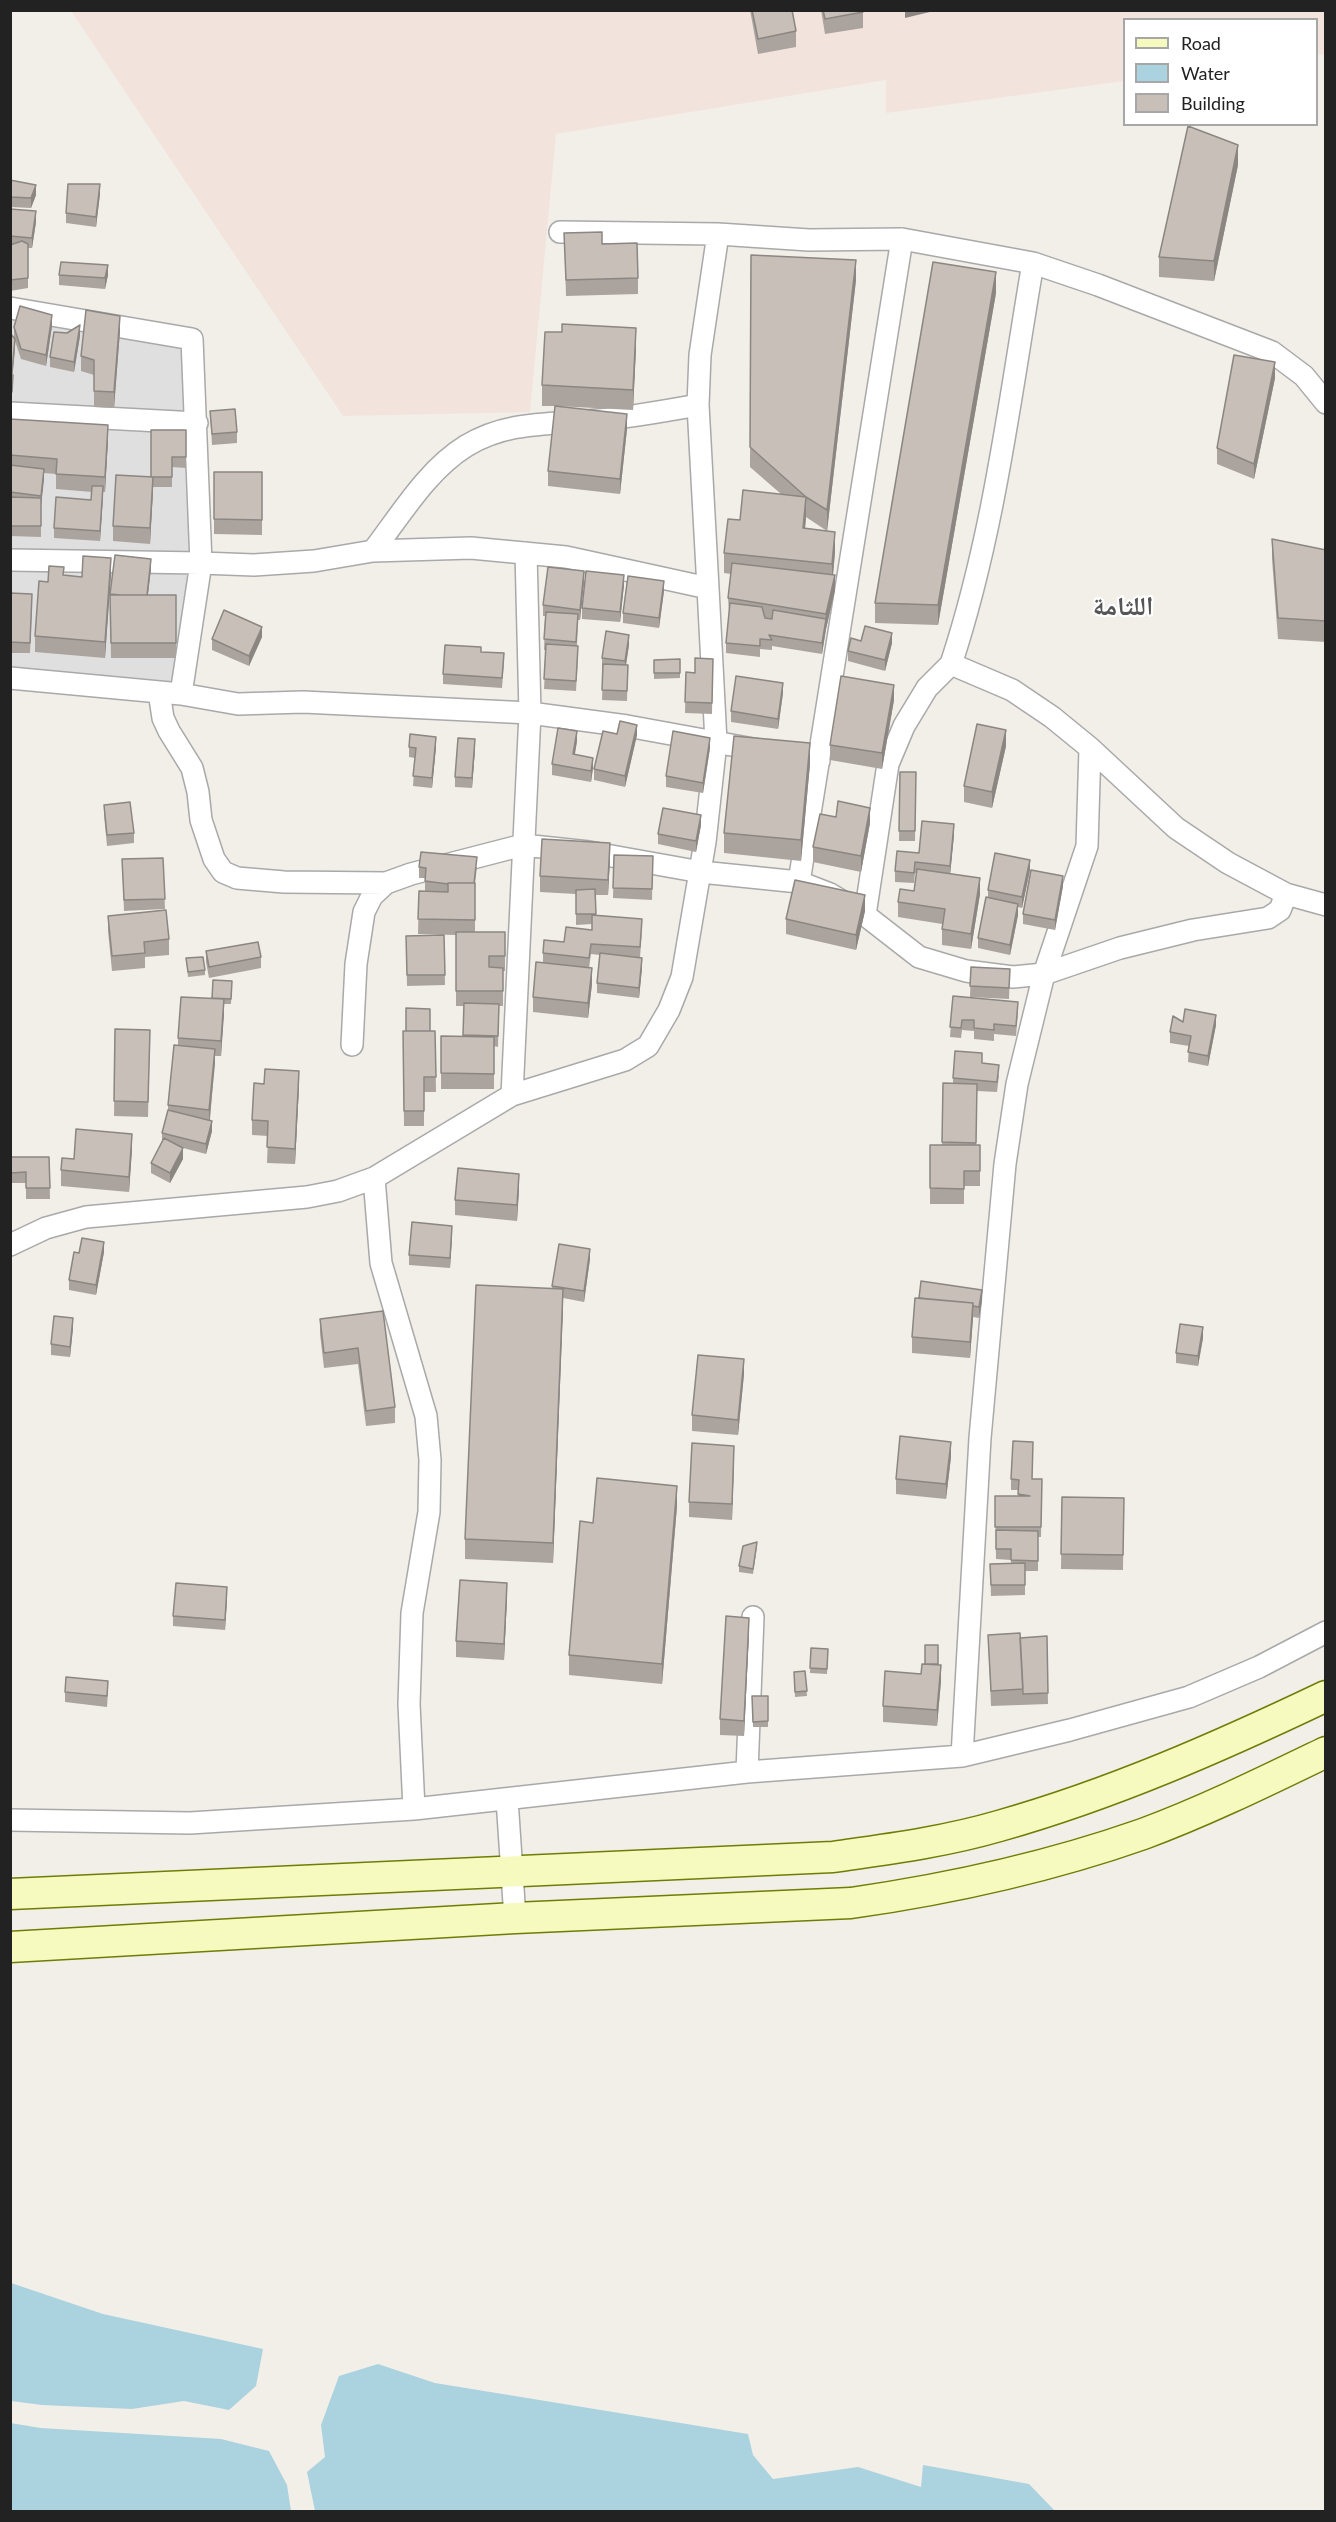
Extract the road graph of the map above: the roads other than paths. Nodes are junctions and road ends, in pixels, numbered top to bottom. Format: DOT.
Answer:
graph roads {
  1 [pos="560,232"];
  2 [pos="718,234"];
  3 [pos="902,238"];
  4 [pos="1033,263"];
  5 [pos="10,308"];
  6 [pos="1326,403"];
  7 [pos="698,405"];
  8 [pos="10,412"];
  9 [pos="197,423"];
  10 [pos="373,551"];
  11 [pos="526,553"];
  12 [pos="10,560"];
  13 [pos="201,563"];
  14 [pos="708,588"];
  15 [pos="951,664"];
  16 [pos="10,678"];
  17 [pos="159,692"];
  18 [pos="181,694"];
  19 [pos="530,713"];
  20 [pos="716,742"];
  21 [pos="1090,748"];
  22 [pos="819,761"];
  23 [pos="524,845"];
  24 [pos="701,872"];
  25 [pos="799,882"];
  26 [pos="386,883"];
  27 [pos="1286,894"];
  28 [pos="1326,905"];
  29 [pos="866,915"];
  30 [pos="1044,974"];
  31 [pos="352,1045"];
  32 [pos="512,1095"];
  33 [pos="374,1178"];
  34 [pos="10,1245"];
  35 [pos="753,1617"];
  36 [pos="1326,1632"];
  37 [pos="1326,1696"];
  38 [pos="1326,1752"];
  39 [pos="962,1756"];
  40 [pos="747,1772"];
  41 [pos="507,1799"];
  42 [pos="414,1809"];
  43 [pos="10,1820"];
  44 [pos="510,1870"];
  45 [pos="10,1894"];
  46 [pos="515,1918"];
  47 [pos="10,1947"];
  1 -- 2 [label="street"];
  2 -- 3 [label="street"];
  2 -- 7 [label="street"];
  3 -- 4 [label="street"];
  3 -- 22 [label="street"];
  4 -- 6 [label="street"];
  4 -- 15 [label="street"];
  5 -- 9 [label="street"];
  7 -- 10 [label="street"];
  7 -- 14 [label="street"];
  8 -- 9 [label="street"];
  9 -- 13 [label="street"];
  10 -- 11 [label="street"];
  10 -- 13 [label="street"];
  11 -- 14 [label="street"];
  11 -- 19 [label="street"];
  12 -- 13 [label="street"];
  13 -- 18 [label="street"];
  14 -- 20 [label="street"];
  15 -- 21 [label="street"];
  15 -- 29 [label="street"];
  16 -- 17 [label="street"];
  17 -- 18 [label="street"];
  17 -- 26 [label="street"];
  18 -- 19 [label="street"];
  19 -- 20 [label="street"];
  19 -- 23 [label="street"];
  20 -- 22 [label="street"];
  20 -- 24 [label="street"];
  21 -- 27 [label="street"];
  21 -- 30 [label="street"];
  22 -- 25 [label="street"];
  23 -- 24 [label="street"];
  23 -- 26 [label="street"];
  23 -- 32 [label="street"];
  24 -- 25 [label="street"];
  24 -- 32 [label="street"];
  25 -- 29 [label="street"];
  26 -- 31 [label="street"];
  27 -- 28 [label="street"];
  27 -- 30 [label="street"];
  29 -- 30 [label="street"];
  30 -- 39 [label="street"];
  32 -- 33 [label="street"];
  33 -- 34 [label="street"];
  33 -- 42 [label="street"];
  35 -- 40 [label="street"];
  36 -- 39 [label="street"];
  37 -- 44 [label="main road"];
  38 -- 46 [label="main road"];
  39 -- 40 [label="street"];
  40 -- 41 [label="street"];
  41 -- 42 [label="street"];
  41 -- 44 [label="street"];
  42 -- 43 [label="street"];
  44 -- 45 [label="main road"];
  44 -- 46 [label="street"];
  46 -- 47 [label="main road"];
}
